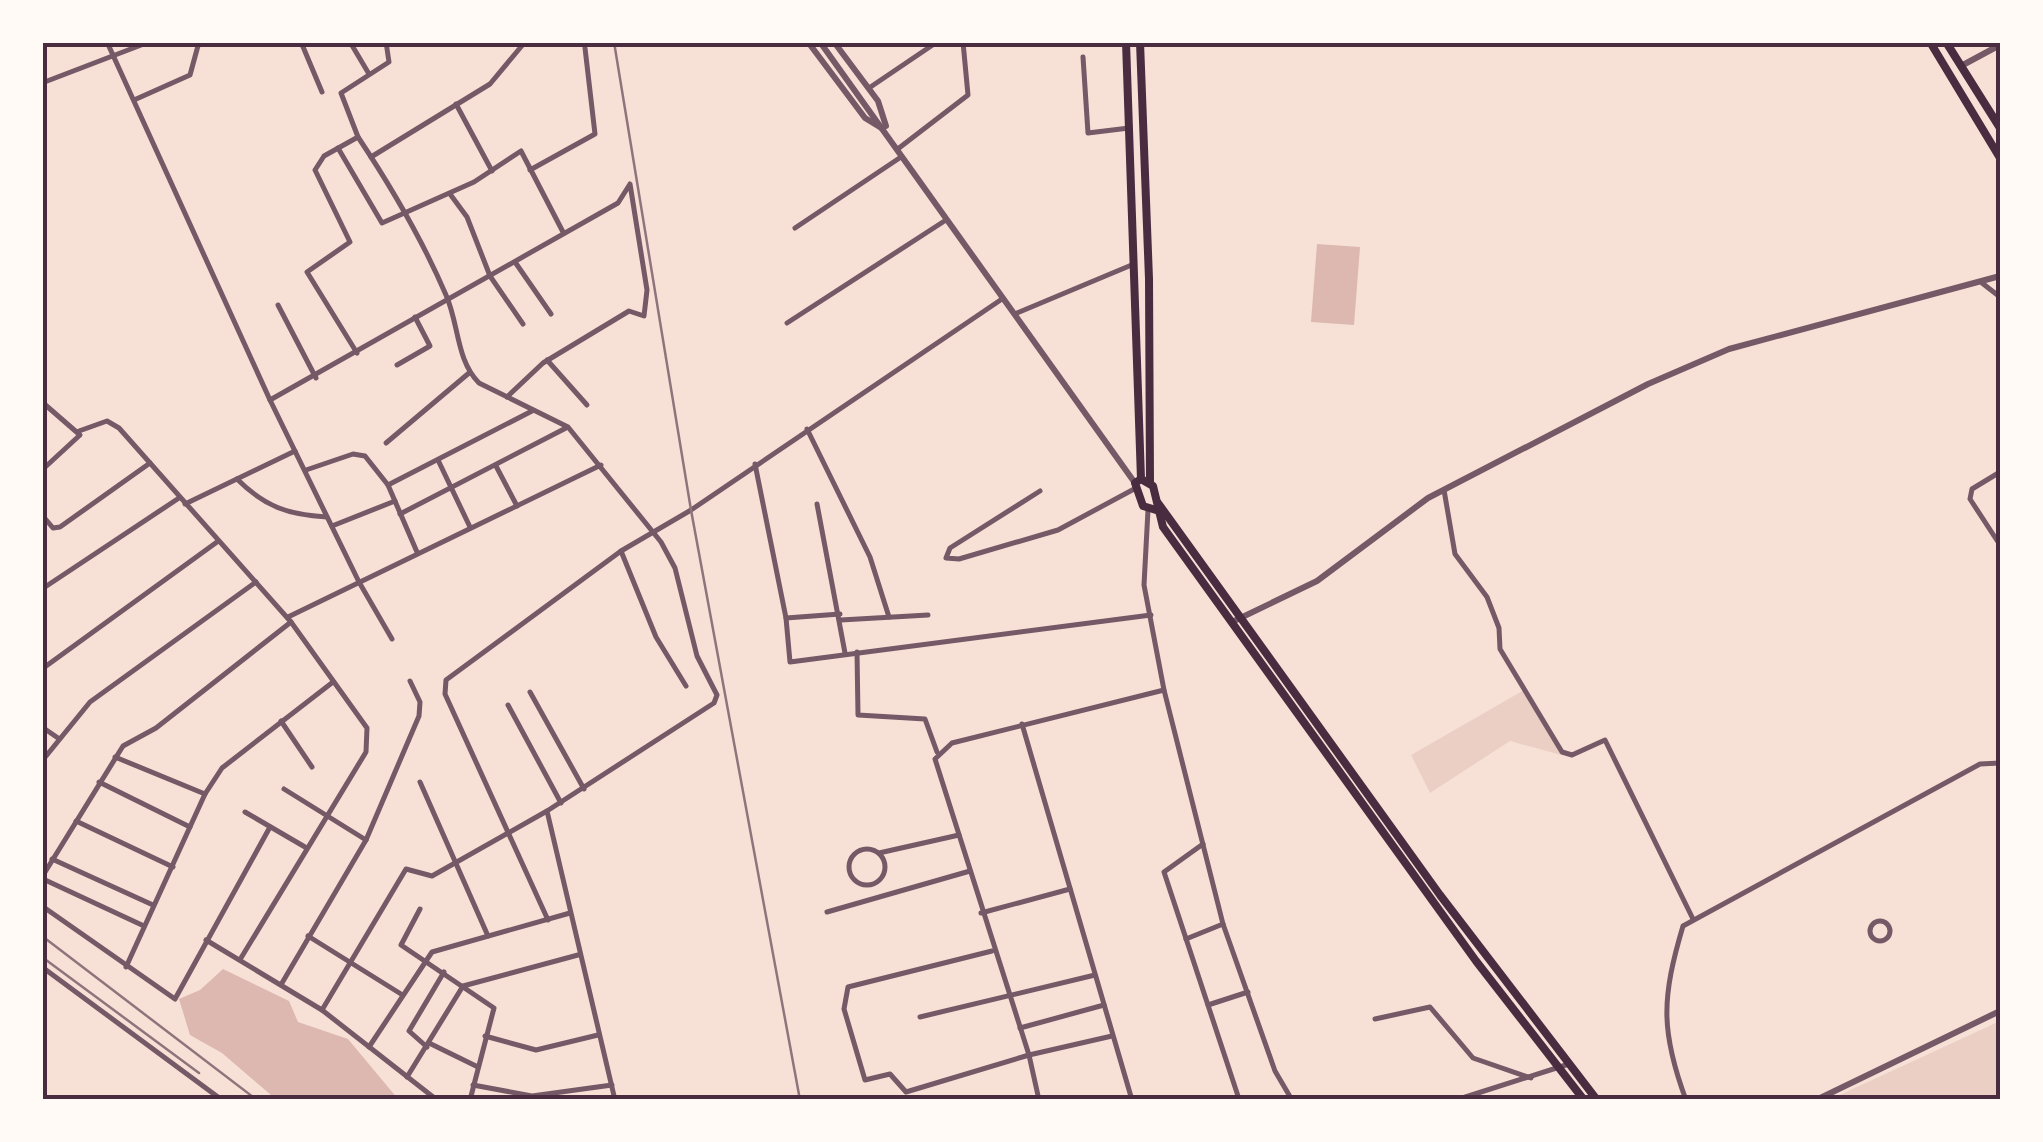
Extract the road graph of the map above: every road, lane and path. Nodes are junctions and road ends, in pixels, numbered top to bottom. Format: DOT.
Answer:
graph roads {
  1 [pos="107,42"];
  2 [pos="149,42"];
  3 [pos="199,42"];
  4 [pos="301,42"];
  5 [pos="350,42"];
  6 [pos="386,42"];
  7 [pos="525,42"];
  8 [pos="808,42"];
  9 [pos="820,42"];
  10 [pos="834,42"];
  11 [pos="937,42"];
  12 [pos="963,42"];
  13 [pos="1126,42"];
  14 [pos="1140,42"];
  15 [pos="1930,42"];
  16 [pos="1946,42"];
  17 [pos="2000,45"];
  18 [pos="585,48"];
  19 [pos="114,57"];
  20 [pos="1083,57"];
  21 [pos="1961,66"];
  22 [pos="369,75"];
  23 [pos="42,82"];
  24 [pos="868,88"];
  25 [pos="322,92"];
  26 [pos="134,100"];
  27 [pos="456,104"];
  28 [pos="1129,128"];
  29 [pos="2000,128"];
  30 [pos="888,132"];
  31 [pos="358,137"];
  32 [pos="338,148"];
  33 [pos="901,152"];
  34 [pos="372,157"];
  35 [pos="2000,158"];
  36 [pos="530,170"];
  37 [pos="492,171"];
  38 [pos="450,194"];
  39 [pos="408,214"];
  40 [pos="948,218"];
  41 [pos="796,228"];
  42 [pos="562,232"];
  43 [pos="515,262"];
  44 [pos="1134,264"];
  45 [pos="490,276"];
  46 [pos="2000,276"];
  47 [pos="1987,282"];
  48 [pos="1004,297"];
  49 [pos="2000,297"];
  50 [pos="448,298"];
  51 [pos="278,305"];
  52 [pos="1017,312"];
  53 [pos="551,314"];
  54 [pos="415,317"];
  55 [pos="523,324"];
  56 [pos="786,324"];
  57 [pos="357,353"];
  58 [pos="548,360"];
  59 [pos="396,366"];
  60 [pos="469,373"];
  61 [pos="316,378"];
  62 [pos="507,397"];
  63 [pos="270,400"];
  64 [pos="42,402"];
  65 [pos="586,405"];
  66 [pos="46,409"];
  67 [pos="534,410"];
  68 [pos="568,427"];
  69 [pos="807,429"];
  70 [pos="79,432"];
  71 [pos="386,443"];
  72 [pos="296,451"];
  73 [pos="438,460"];
  74 [pos="150,463"];
  75 [pos="755,464"];
  76 [pos="600,465"];
  77 [pos="496,466"];
  78 [pos="42,470"];
  79 [pos="304,470"];
  80 [pos="2000,472"];
  81 [pos="237,479"];
  82 [pos="1141,483"];
  83 [pos="388,485"];
  84 [pos="450,489"];
  85 [pos="1444,490"];
  86 [pos="1040,491"];
  87 [pos="179,498"];
  88 [pos="395,501"];
  89 [pos="185,504"];
  90 [pos="816,504"];
  91 [pos="516,506"];
  92 [pos="1154,507"];
  93 [pos="400,514"];
  94 [pos="42,515"];
  95 [pos="328,517"];
  96 [pos="332,526"];
  97 [pos="470,527"];
  98 [pos="651,531"];
  99 [pos="217,542"];
  100 [pos="2000,545"];
  101 [pos="621,551"];
  102 [pos="417,552"];
  103 [pos="256,582"];
  104 [pos="359,582"];
  105 [pos="2000,583"];
  106 [pos="42,589"];
  107 [pos="2000,595"];
  108 [pos="928,614"];
  109 [pos="1151,614"];
  110 [pos="840,617"];
  111 [pos="889,617"];
  112 [pos="1242,617"];
  113 [pos="786,618"];
  114 [pos="289,620"];
  115 [pos="1232,622"];
  116 [pos="392,639"];
  117 [pos="857,652"];
  118 [pos="845,654"];
  119 [pos="42,669"];
  120 [pos="410,681"];
  121 [pos="333,682"];
  122 [pos="686,686"];
  123 [pos="1164,690"];
  124 [pos="530,692"];
  125 [pos="508,705"];
  126 [pos="281,721"];
  127 [pos="1022,724"];
  128 [pos="42,727"];
  129 [pos="58,738"];
  130 [pos="937,752"];
  131 [pos="116,757"];
  132 [pos="42,760"];
  133 [pos="2000,763"];
  134 [pos="312,767"];
  135 [pos="100,782"];
  136 [pos="420,782"];
  137 [pos="284,789"];
  138 [pos="584,789"];
  139 [pos="205,794"];
  140 [pos="561,803"];
  141 [pos="547,811"];
  142 [pos="245,812"];
  143 [pos="326,815"];
  144 [pos="75,821"];
  145 [pos="190,827"];
  146 [pos="270,827"];
  147 [pos="511,834"];
  148 [pos="960,835"];
  149 [pos="366,840"];
  150 [pos="1202,844"];
  151 [pos="306,847"];
  152 [pos="879,853"];
  153 [pos="52,859"];
  154 [pos="458,862"];
  155 [pos="173,866"];
  156 [pos="970,871"];
  157 [pos="42,878"];
  158 [pos="1070,888"];
  159 [pos="153,905"];
  160 [pos="42,906"];
  161 [pos="420,909"];
  162 [pos="827,912"];
  163 [pos="570,913"];
  164 [pos="982,914"];
  165 [pos="1693,919"];
  166 [pos="548,920"];
  167 [pos="1223,924"];
  168 [pos="144,926"];
  169 [pos="1870,932"];
  170 [pos="308,936"];
  171 [pos="488,936"];
  172 [pos="1186,939"];
  173 [pos="206,940"];
  174 [pos="993,950"];
  175 [pos="580,954"];
  176 [pos="241,958"];
  177 [pos="425,958"];
  178 [pos="351,964"];
  179 [pos="126,966"];
  180 [pos="42,968"];
  181 [pos="444,972"];
  182 [pos="1095,975"];
  183 [pos="282,983"];
  184 [pos="463,986"];
  185 [pos="1248,992"];
  186 [pos="401,994"];
  187 [pos="1008,994"];
  188 [pos="1104,1005"];
  189 [pos="1208,1005"];
  190 [pos="322,1010"];
  191 [pos="2000,1011"];
  192 [pos="920,1018"];
  193 [pos="1375,1020"];
  194 [pos="1020,1028"];
  195 [pos="599,1035"];
  196 [pos="485,1036"];
  197 [pos="1112,1036"];
  198 [pos="428,1045"];
  199 [pos="369,1048"];
  200 [pos="1029,1055"];
  201 [pos="478,1067"];
  202 [pos="1565,1067"];
  203 [pos="407,1078"];
  204 [pos="1530,1078"];
  205 [pos="473,1085"];
  206 [pos="612,1085"];
  207 [pos="502,1092"];
  208 [pos="1238,1096"];
  209 [pos="222,1100"];
  210 [pos="437,1100"];
  211 [pos="470,1100"];
  212 [pos="499,1100"];
  213 [pos="615,1100"];
  214 [pos="1039,1100"];
  215 [pos="1132,1100"];
  216 [pos="1292,1100"];
  217 [pos="1456,1100"];
  218 [pos="1584,1100"];
  219 [pos="1596,1100"];
  220 [pos="1686,1100"];
  221 [pos="1816,1100"];
  1 -- 19 [label="street"];
  2 -- 19 [label="street"];
  3 -- 26 [label="street"];
  4 -- 25 [label="street"];
  5 -- 22 [label="street"];
  6 -- 22 [label="street"];
  7 -- 27 [label="street"];
  8 -- 30 [label="street"];
  9 -- 30 [label="street"];
  10 -- 24 [label="street"];
  11 -- 24 [label="street"];
  12 -- 33 [label="street"];
  13 -- 28 [label="main road"];
  14 -- 82 [label="main road"];
  15 -- 35 [label="main road"];
  16 -- 21 [label="main road"];
  17 -- 21 [label="street"];
  18 -- 36 [label="street"];
  19 -- 23 [label="street"];
  19 -- 26 [label="street"];
  20 -- 28 [label="street"];
  21 -- 29 [label="main road"];
  22 -- 31 [label="street"];
  24 -- 30 [label="street"];
  26 -- 63 [label="street"];
  27 -- 34 [label="street"];
  27 -- 37 [label="street"];
  28 -- 44 [label="main road"];
  30 -- 33 [label="street"];
  31 -- 32 [label="street"];
  31 -- 34 [label="street"];
  32 -- 39 [label="street"];
  32 -- 57 [label="street"];
  33 -- 40 [label="street"];
  33 -- 41 [label="street"];
  34 -- 39 [label="street"];
  36 -- 37 [label="street"];
  36 -- 42 [label="street"];
  37 -- 38 [label="street"];
  38 -- 39 [label="street"];
  38 -- 45 [label="street"];
  39 -- 50 [label="street"];
  40 -- 48 [label="street"];
  40 -- 56 [label="street"];
  42 -- 43 [label="street"];
  42 -- 58 [label="street"];
  43 -- 45 [label="street"];
  43 -- 53 [label="street"];
  44 -- 52 [label="street"];
  44 -- 82 [label="main road"];
  45 -- 50 [label="street"];
  45 -- 55 [label="street"];
  46 -- 47 [label="street"];
  47 -- 49 [label="street"];
  47 -- 85 [label="street"];
  48 -- 52 [label="street"];
  48 -- 69 [label="street"];
  50 -- 54 [label="street"];
  50 -- 60 [label="street"];
  51 -- 61 [label="street"];
  52 -- 82 [label="street"];
  54 -- 57 [label="street"];
  54 -- 59 [label="street"];
  57 -- 61 [label="street"];
  58 -- 62 [label="street"];
  58 -- 65 [label="street"];
  60 -- 62 [label="street"];
  60 -- 71 [label="street"];
  61 -- 63 [label="street"];
  62 -- 67 [label="street"];
  63 -- 72 [label="street"];
  64 -- 66 [label="street"];
  66 -- 70 [label="street"];
  67 -- 68 [label="street"];
  67 -- 73 [label="street"];
  68 -- 76 [label="street"];
  68 -- 77 [label="street"];
  69 -- 75 [label="street"];
  69 -- 111 [label="street"];
  70 -- 74 [label="street"];
  70 -- 78 [label="street"];
  72 -- 79 [label="street"];
  72 -- 81 [label="street"];
  73 -- 83 [label="street"];
  73 -- 84 [label="street"];
  74 -- 87 [label="street"];
  74 -- 94 [label="street"];
  75 -- 98 [label="street"];
  75 -- 113 [label="street"];
  76 -- 91 [label="street"];
  76 -- 98 [label="street"];
  77 -- 84 [label="street"];
  77 -- 91 [label="street"];
  79 -- 83 [label="street"];
  79 -- 95 [label="street"];
  80 -- 100 [label="street"];
  81 -- 89 [label="street"];
  81 -- 95 [label="street"];
  82 -- 86 [label="street"];
  82 -- 92 [label="main road"];
  82 -- 92 [label="main road"];
  83 -- 88 [label="street"];
  84 -- 93 [label="street"];
  84 -- 97 [label="street"];
  85 -- 112 [label="street"];
  85 -- 165 [label="street"];
  87 -- 89 [label="street"];
  87 -- 106 [label="street"];
  88 -- 93 [label="street"];
  88 -- 96 [label="street"];
  89 -- 99 [label="street"];
  90 -- 110 [label="street"];
  91 -- 97 [label="street"];
  92 -- 109 [label="street"];
  92 -- 112 [label="main road"];
  92 -- 115 [label="main road"];
  93 -- 102 [label="street"];
  95 -- 96 [label="street"];
  96 -- 104 [label="street"];
  97 -- 102 [label="street"];
  98 -- 101 [label="street"];
  98 -- 138 [label="street"];
  99 -- 103 [label="street"];
  99 -- 119 [label="street"];
  101 -- 122 [label="street"];
  101 -- 147 [label="street"];
  102 -- 104 [label="street"];
  103 -- 114 [label="street"];
  103 -- 129 [label="street"];
  104 -- 114 [label="street"];
  104 -- 116 [label="street"];
  105 -- 107 [label="street"];
  108 -- 111 [label="street"];
  109 -- 117 [label="street"];
  109 -- 123 [label="street"];
  110 -- 111 [label="street"];
  110 -- 113 [label="street"];
  110 -- 118 [label="street"];
  112 -- 115 [label="street"];
  112 -- 202 [label="main road"];
  113 -- 118 [label="street"];
  114 -- 121 [label="street"];
  114 -- 131 [label="street"];
  115 -- 202 [label="main road"];
  117 -- 118 [label="street"];
  117 -- 130 [label="street"];
  120 -- 149 [label="street"];
  121 -- 126 [label="street"];
  121 -- 143 [label="street"];
  123 -- 127 [label="street"];
  123 -- 150 [label="street"];
  124 -- 138 [label="street"];
  125 -- 140 [label="street"];
  126 -- 134 [label="street"];
  126 -- 139 [label="street"];
  127 -- 130 [label="street"];
  127 -- 158 [label="street"];
  128 -- 129 [label="street"];
  129 -- 132 [label="street"];
  130 -- 148 [label="street"];
  131 -- 135 [label="street"];
  131 -- 139 [label="street"];
  133 -- 165 [label="street"];
  135 -- 144 [label="street"];
  135 -- 145 [label="street"];
  136 -- 154 [label="street"];
  137 -- 143 [label="street"];
  138 -- 140 [label="street"];
  139 -- 145 [label="street"];
  140 -- 141 [label="street"];
  141 -- 147 [label="street"];
  141 -- 163 [label="street"];
  142 -- 146 [label="street"];
  143 -- 149 [label="street"];
  143 -- 151 [label="street"];
  144 -- 153 [label="street"];
  144 -- 155 [label="street"];
  145 -- 155 [label="street"];
  146 -- 151 [label="street"];
  146 -- 173 [label="street"];
  147 -- 154 [label="street"];
  147 -- 166 [label="street"];
  148 -- 152 [label="street"];
  148 -- 156 [label="street"];
  149 -- 170 [label="street"];
  150 -- 167 [label="street"];
  150 -- 172 [label="street"];
  151 -- 176 [label="street"];
  152 -- 152 [label="street"];
  153 -- 157 [label="street"];
  153 -- 159 [label="street"];
  154 -- 171 [label="street"];
  154 -- 178 [label="street"];
  155 -- 159 [label="street"];
  156 -- 162 [label="street"];
  156 -- 164 [label="street"];
  157 -- 168 [label="street"];
  158 -- 164 [label="street"];
  158 -- 182 [label="street"];
  159 -- 168 [label="street"];
  160 -- 179 [label="street"];
  161 -- 177 [label="street"];
  163 -- 166 [label="street"];
  163 -- 175 [label="street"];
  164 -- 174 [label="street"];
  165 -- 220 [label="street"];
  166 -- 171 [label="street"];
  167 -- 172 [label="street"];
  167 -- 185 [label="street"];
  168 -- 179 [label="street"];
  169 -- 169 [label="street"];
  170 -- 178 [label="street"];
  170 -- 183 [label="street"];
  171 -- 177 [label="street"];
  172 -- 189 [label="street"];
  173 -- 176 [label="street"];
  173 -- 179 [label="street"];
  174 -- 187 [label="street"];
  174 -- 200 [label="street"];
  175 -- 184 [label="street"];
  175 -- 195 [label="street"];
  176 -- 183 [label="street"];
  177 -- 181 [label="street"];
  177 -- 186 [label="street"];
  178 -- 186 [label="street"];
  178 -- 190 [label="street"];
  180 -- 209 [label="street"];
  181 -- 184 [label="street"];
  181 -- 198 [label="street"];
  182 -- 187 [label="street"];
  182 -- 188 [label="street"];
  183 -- 190 [label="street"];
  184 -- 196 [label="street"];
  184 -- 198 [label="street"];
  185 -- 189 [label="street"];
  185 -- 216 [label="street"];
  186 -- 199 [label="street"];
  187 -- 192 [label="street"];
  187 -- 194 [label="street"];
  188 -- 194 [label="street"];
  188 -- 197 [label="street"];
  189 -- 208 [label="street"];
  190 -- 199 [label="street"];
  191 -- 221 [label="street"];
  193 -- 204 [label="street"];
  194 -- 200 [label="street"];
  195 -- 196 [label="street"];
  195 -- 206 [label="street"];
  196 -- 201 [label="street"];
  197 -- 200 [label="street"];
  197 -- 215 [label="street"];
  198 -- 201 [label="street"];
  198 -- 203 [label="street"];
  199 -- 203 [label="street"];
  200 -- 214 [label="street"];
  201 -- 205 [label="street"];
  202 -- 204 [label="street"];
  202 -- 218 [label="main road"];
  202 -- 219 [label="main road"];
  203 -- 210 [label="street"];
  204 -- 217 [label="street"];
  205 -- 207 [label="street"];
  205 -- 211 [label="street"];
  206 -- 207 [label="street"];
  206 -- 213 [label="street"];
  207 -- 212 [label="street"];
}
